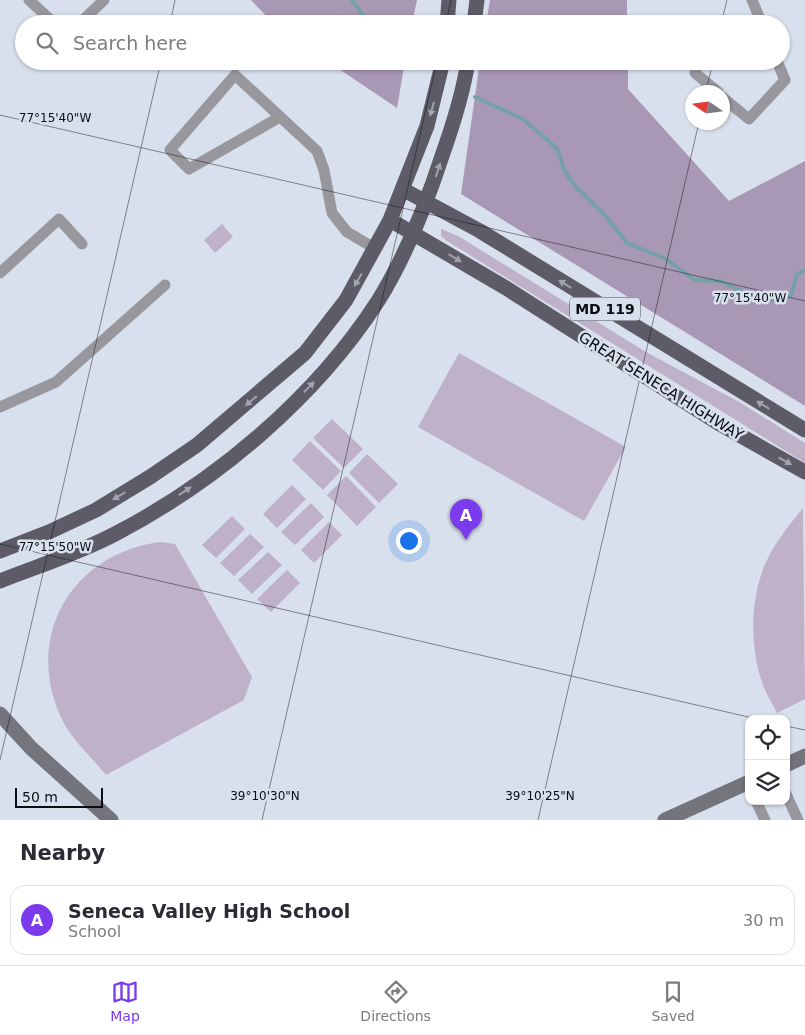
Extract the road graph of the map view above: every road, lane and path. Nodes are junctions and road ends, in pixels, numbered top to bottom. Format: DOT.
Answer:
graph roads {
  1 [pos="30,0"];
  2 [pos="104,0"];
  3 [pos="449,0"];
  4 [pos="477,0"];
  5 [pos="752,0"];
  6 [pos="46,15"];
  7 [pos="88,15"];
  8 [pos="448,15"];
  9 [pos="475,15"];
  10 [pos="758,15"];
  11 [pos="441,70"];
  12 [pos="466,70"];
  13 [pos="696,70"];
  14 [pos="781,70"];
  15 [pos="710,85"];
  16 [pos="730,104"];
  17 [pos="280,117"];
  18 [pos="404,190"];
  19 [pos="427,201"];
  20 [pos="390,220"];
  21 [pos="414,232"];
  22 [pos="82,244"];
  23 [pos="376,249"];
  24 [pos="0,273"];
  25 [pos="165,285"];
  26 [pos="0,407"];
  27 [pos="805,430"];
  28 [pos="805,472"];
  29 [pos="0,550"];
  30 [pos="0,581"];
  31 [pos="0,714"];
  32 [pos="805,756"];
  33 [pos="790,763"];
  34 [pos="745,784"];
  35 [pos="790,803"];
  36 [pos="758,805"];
  37 [pos="111,820"];
  38 [pos="665,820"];
  39 [pos="765,820"];
  40 [pos="798,820"];
  1 -- 6 [label="street"];
  2 -- 7 [label="street"];
  3 -- 8 [label="main road"];
  4 -- 9 [label="main road"];
  5 -- 10 [label="street"];
  11 -- 18 [label="main road, one-way"];
  19 -- 12 [label="main road, one-way"];
  13 -- 15 [label="street"];
  14 -- 16 [label="street"];
  17 -- 17 [label="street"];
  17 -- 23 [label="street"];
  18 -- 19 [label="main road, MD 119"];
  18 -- 20 [label="main road"];
  19 -- 21 [label="main road"];
  27 -- 19 [label="main road, MD 119, one-way"];
  20 -- 21 [label="main road, GREAT SENECA HIGHWAY / MD 119"];
  20 -- 23 [label="main road"];
  21 -- 28 [label="main road, GREAT SENECA HIGHWAY / MD 119, one-way"];
  30 -- 21 [label="main road, one-way"];
  22 -- 24 [label="street"];
  23 -- 29 [label="main road, one-way"];
  25 -- 26 [label="street"];
  31 -- 37 [label="street"];
  32 -- 33 [label="street"];
  34 -- 38 [label="street"];
  35 -- 40 [label="street"];
  36 -- 39 [label="street"];
}
